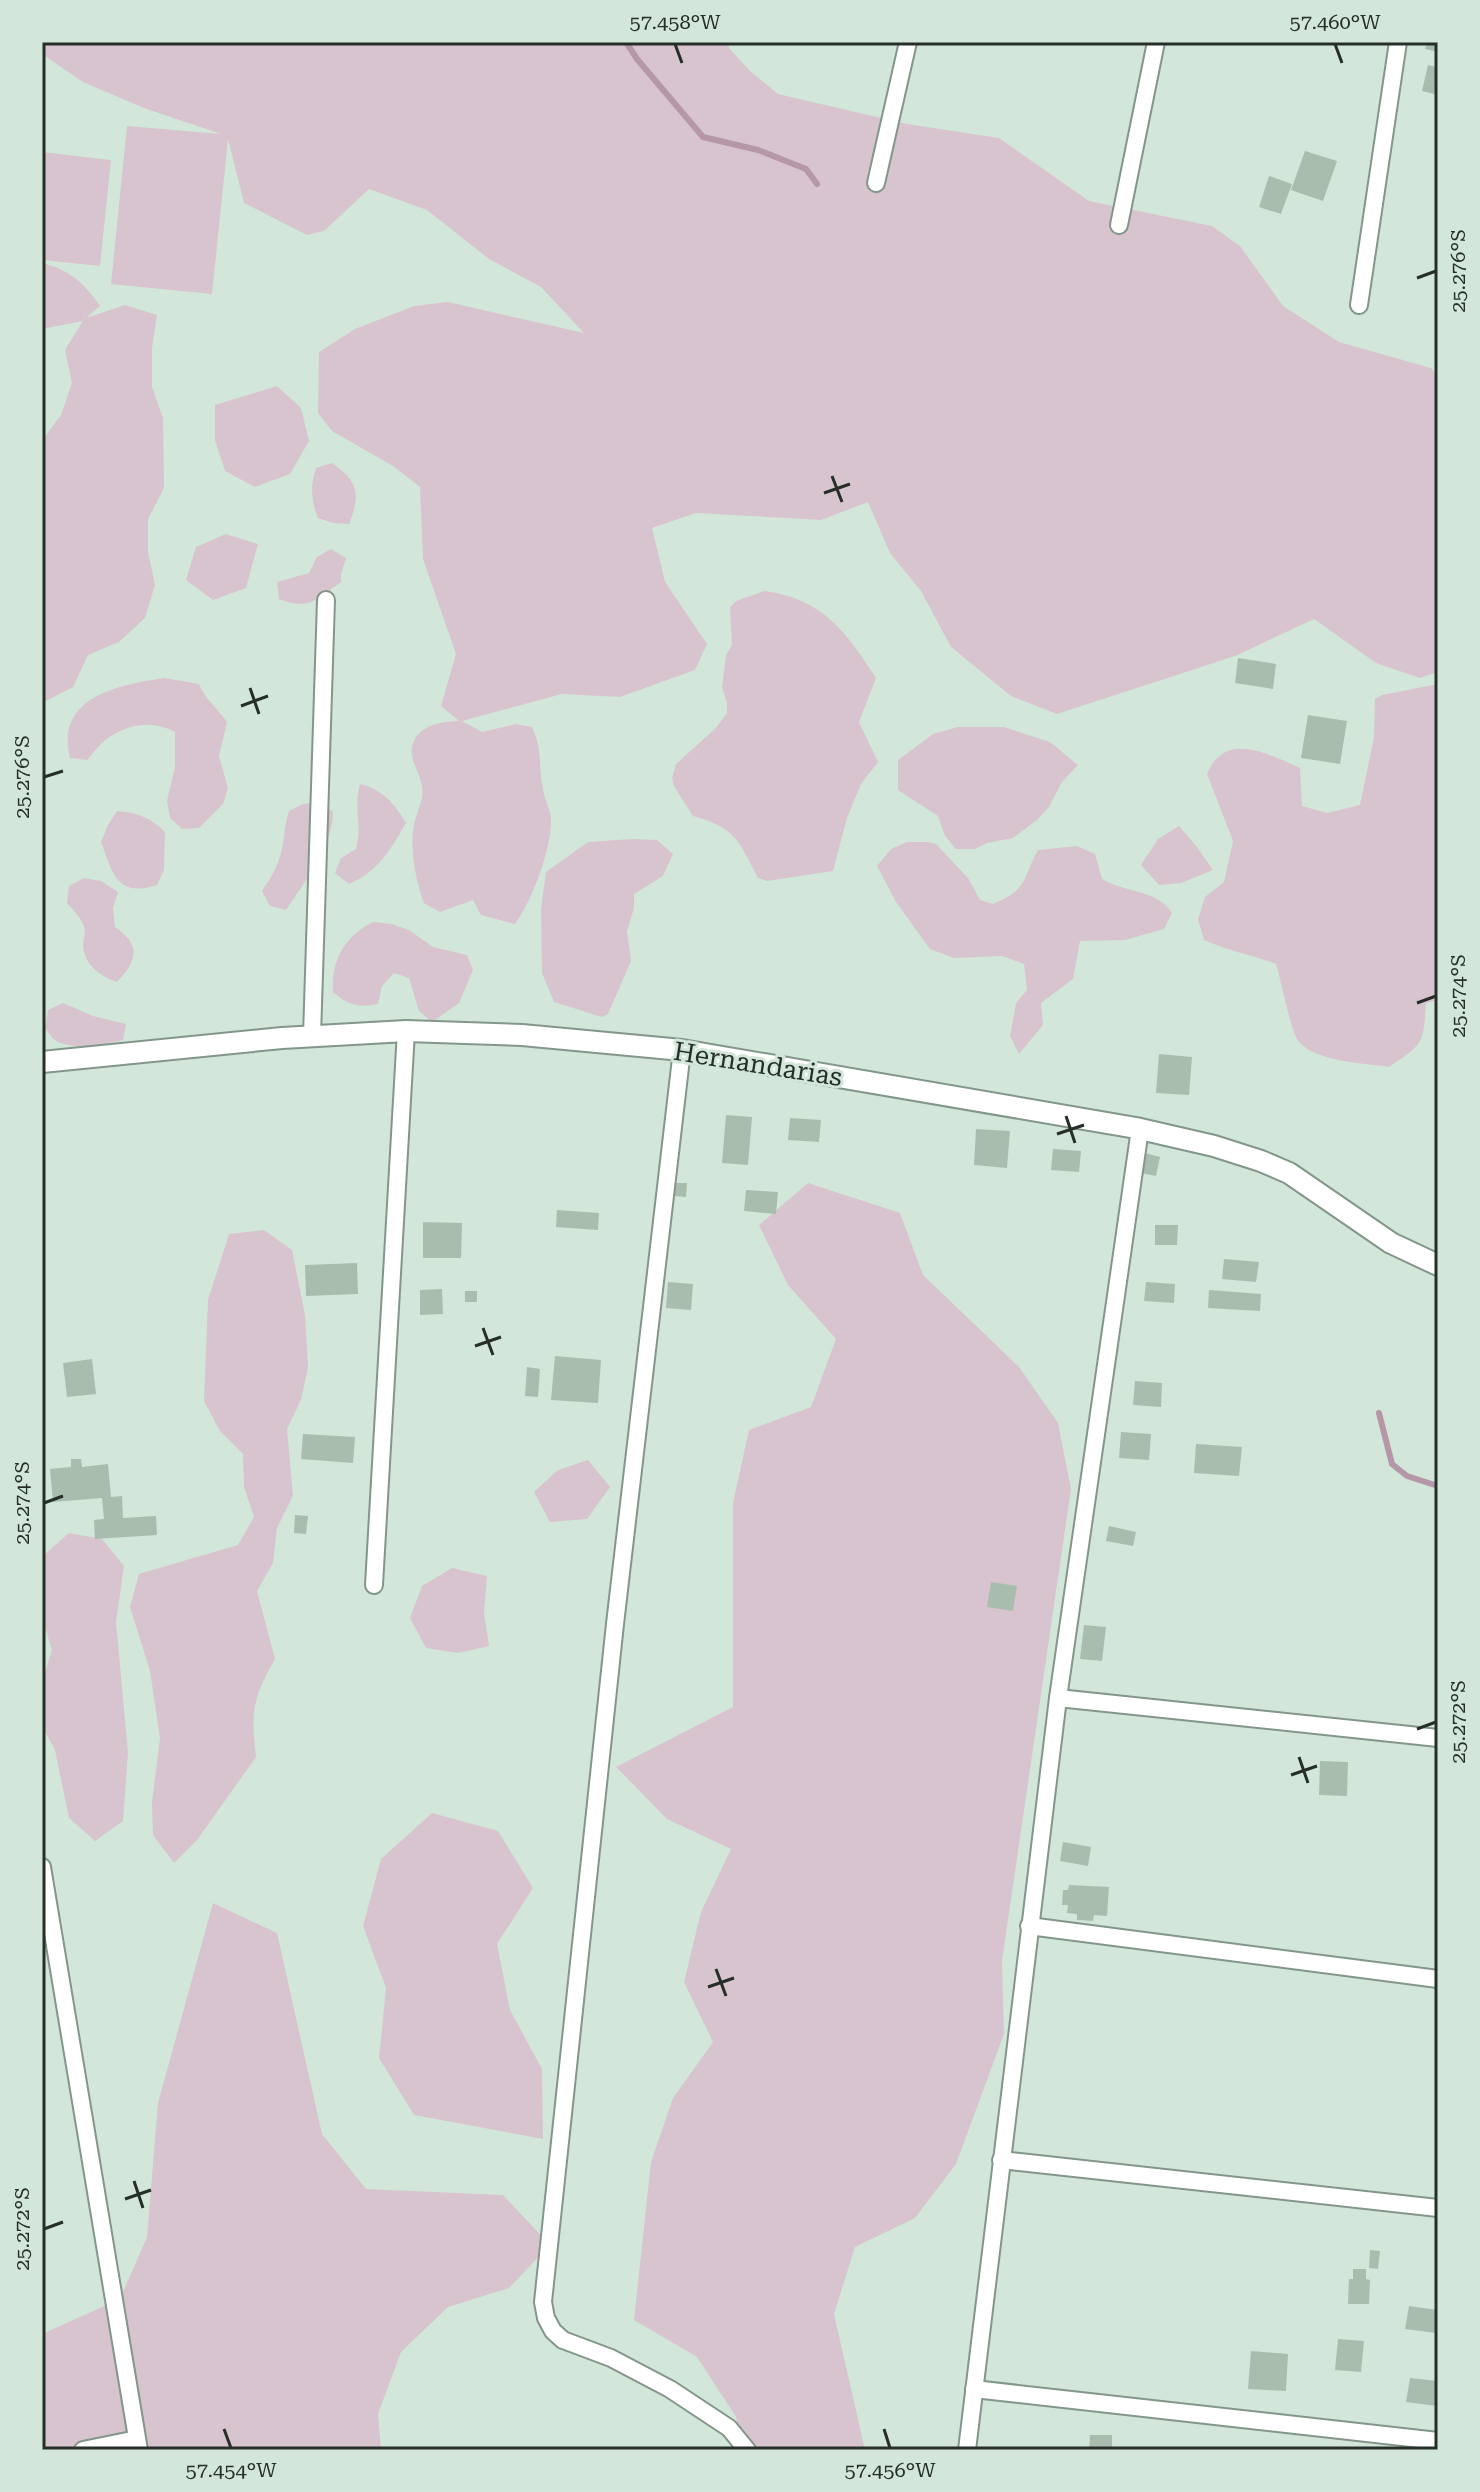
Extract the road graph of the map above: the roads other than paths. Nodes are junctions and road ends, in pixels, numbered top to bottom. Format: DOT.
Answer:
graph roads {
  1 [pos="908,42"];
  2 [pos="1156,42"];
  3 [pos="1398,42"];
  4 [pos="876,183"];
  5 [pos="1119,225"];
  6 [pos="1359,305"];
  7 [pos="326,600"];
  8 [pos="406,1031"];
  9 [pos="312,1036"];
  10 [pos="682,1050"];
  11 [pos="42,1062"];
  12 [pos="1140,1129"];
  13 [pos="1438,1265"];
  14 [pos="374,1585"];
  15 [pos="1058,1698"];
  16 [pos="1438,1738"];
  17 [pos="42,1867"];
  18 [pos="1029,1926"];
  19 [pos="1438,1979"];
  20 [pos="1001,2160"];
  21 [pos="1438,2208"];
  22 [pos="974,2389"];
  23 [pos="1438,2441"];
  24 [pos="138,2444"];
  25 [pos="83,2450"];
  26 [pos="747,2450"];
  27 [pos="967,2450"];
  1 -- 4 [label="street"];
  2 -- 5 [label="street"];
  3 -- 6 [label="street"];
  7 -- 9 [label="street"];
  8 -- 9 [label="street, Hernandarias"];
  8 -- 10 [label="street, Hernandarias"];
  8 -- 14 [label="street"];
  9 -- 11 [label="street, Hernandarias"];
  10 -- 12 [label="street, Hernandarias"];
  10 -- 26 [label="street"];
  12 -- 13 [label="street, Hernandarias"];
  12 -- 15 [label="street"];
  15 -- 16 [label="street"];
  15 -- 18 [label="street"];
  17 -- 24 [label="street"];
  18 -- 19 [label="street"];
  18 -- 20 [label="street"];
  20 -- 21 [label="street"];
  20 -- 22 [label="street"];
  22 -- 23 [label="street"];
  22 -- 27 [label="street"];
  24 -- 25 [label="street"];
}
